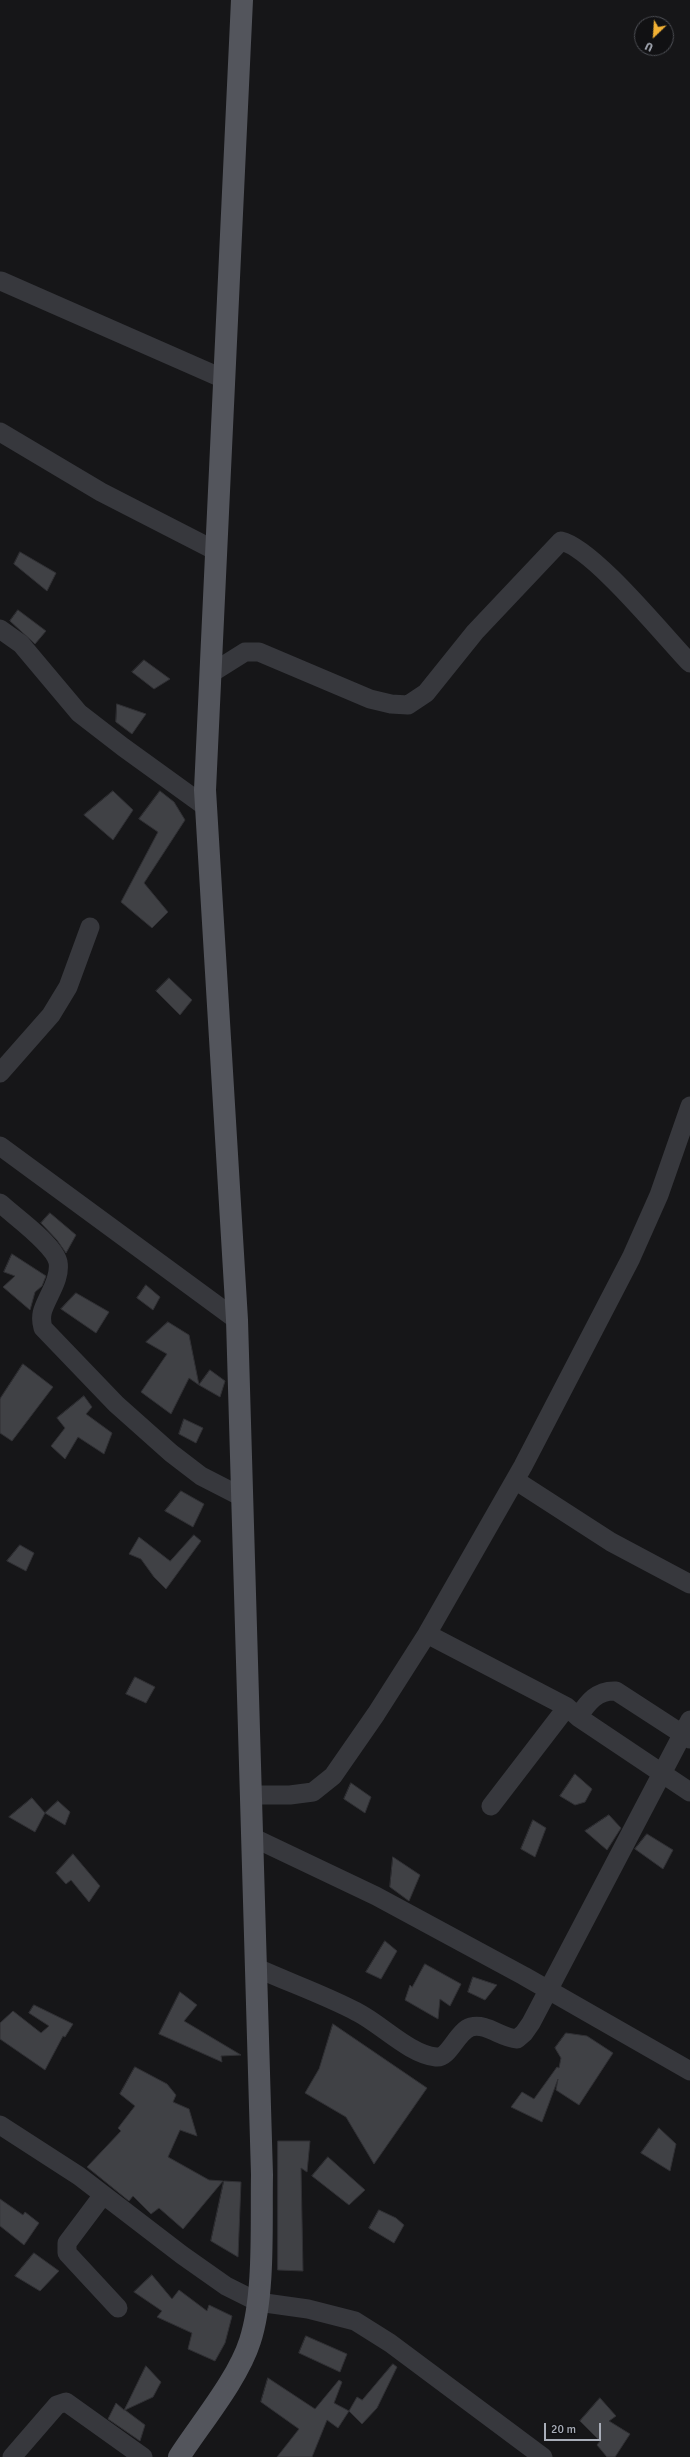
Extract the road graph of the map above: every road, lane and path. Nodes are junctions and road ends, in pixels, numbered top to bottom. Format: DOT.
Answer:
graph roads {
  1 [pos="242,0"];
  2 [pos="1,281"];
  3 [pos="224,380"];
  4 [pos="0,432"];
  5 [pos="216,551"];
  6 [pos="0,629"];
  7 [pos="690,663"];
  8 [pos="210,674"];
  9 [pos="206,806"];
  10 [pos="90,927"];
  11 [pos="0,1073"];
  12 [pos="690,1106"];
  13 [pos="0,1146"];
  14 [pos="0,1203"];
  15 [pos="237,1320"];
  16 [pos="515,1480"];
  17 [pos="242,1497"];
  18 [pos="690,1584"];
  19 [pos="427,1634"];
  20 [pos="573,1712"];
  21 [pos="687,1731"];
  22 [pos="661,1772"];
  23 [pos="690,1792"];
  24 [pos="251,1795"];
  25 [pos="491,1806"];
  26 [pos="252,1837"];
  27 [pos="257,1968"];
  28 [pos="548,1990"];
  29 [pos="690,2071"];
  30 [pos="0,2125"];
  31 [pos="104,2195"];
  32 [pos="258,2302"];
  33 [pos="118,2308"];
  34 [pos="12,2457"];
  35 [pos="143,2457"];
  36 [pos="179,2457"];
  37 [pos="543,2457"];
  1 -- 3 [label="main road"];
  2 -- 3 [label="street"];
  3 -- 5 [label="main road"];
  4 -- 5 [label="street"];
  5 -- 8 [label="main road"];
  6 -- 9 [label="street"];
  7 -- 8 [label="street"];
  8 -- 9 [label="main road"];
  9 -- 15 [label="main road"];
  10 -- 11 [label="street"];
  12 -- 16 [label="street"];
  13 -- 15 [label="street"];
  14 -- 17 [label="street"];
  15 -- 17 [label="main road"];
  16 -- 18 [label="street"];
  16 -- 19 [label="street"];
  17 -- 24 [label="main road"];
  19 -- 20 [label="street"];
  19 -- 24 [label="street"];
  20 -- 21 [label="street"];
  20 -- 22 [label="street"];
  20 -- 25 [label="street"];
  21 -- 22 [label="street"];
  22 -- 23 [label="street"];
  22 -- 28 [label="street"];
  24 -- 26 [label="main road"];
  26 -- 27 [label="main road"];
  26 -- 28 [label="street"];
  27 -- 28 [label="street"];
  27 -- 32 [label="main road"];
  28 -- 29 [label="street"];
  30 -- 31 [label="street"];
  31 -- 32 [label="street"];
  31 -- 33 [label="street"];
  32 -- 36 [label="main road"];
  32 -- 37 [label="street"];
  34 -- 35 [label="street"];
}
